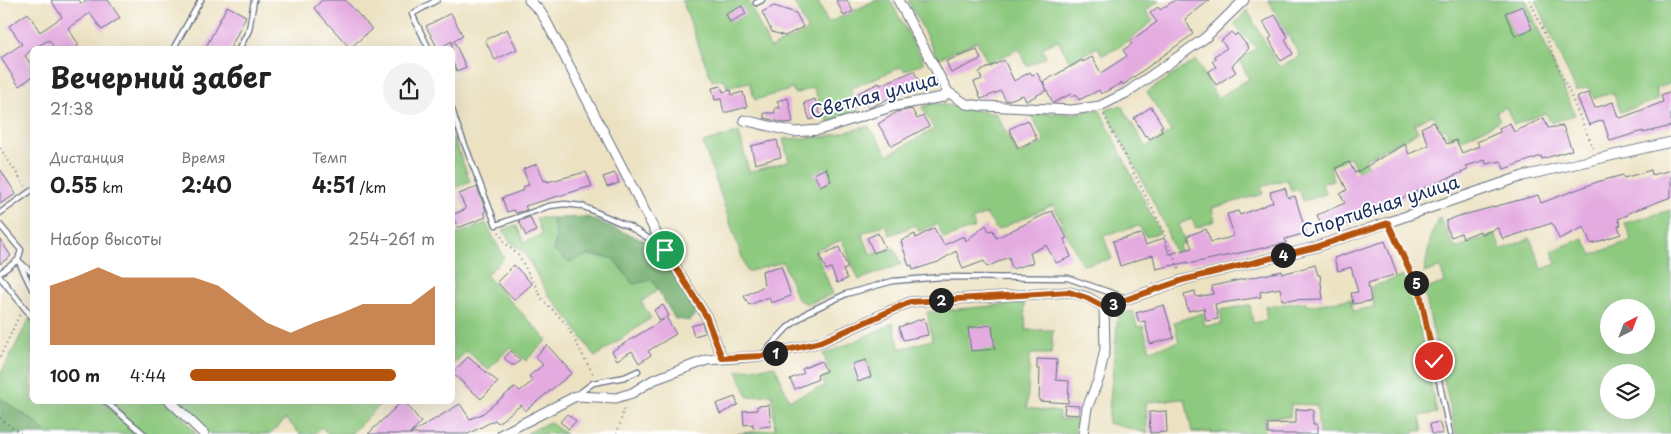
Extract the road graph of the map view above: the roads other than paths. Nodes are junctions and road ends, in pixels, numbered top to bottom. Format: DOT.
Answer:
graph roads {
  1 [pos="201,0"];
  2 [pos="254,0"];
  3 [pos="437,0"];
  4 [pos="529,0"];
  5 [pos="762,0"];
  6 [pos="898,0"];
  7 [pos="1244,0"];
  8 [pos="756,3"];
  9 [pos="175,46"];
  10 [pos="241,46"];
  11 [pos="428,46"];
  12 [pos="948,92"];
  13 [pos="455,119"];
  14 [pos="744,120"];
  15 [pos="1671,142"];
  16 [pos="30,192"];
  17 [pos="0,213"];
  18 [pos="1388,223"];
  19 [pos="0,224"];
  20 [pos="665,250"];
  21 [pos="18,260"];
  22 [pos="30,271"];
  23 [pos="0,273"];
  24 [pos="0,277"];
  25 [pos="30,285"];
  26 [pos="1128,299"];
  27 [pos="1104,307"];
  28 [pos="30,315"];
  29 [pos="762,356"];
  30 [pos="722,358"];
  31 [pos="638,370"];
  32 [pos="576,396"];
  33 [pos="109,404"];
  34 [pos="173,404"];
  35 [pos="144,434"];
  36 [pos="204,434"];
  37 [pos="502,434"];
  38 [pos="1083,434"];
  39 [pos="1450,434"];
  1 -- 9 [label="lane"];
  2 -- 10 [label="lane"];
  3 -- 11 [label="lane"];
  4 -- 20 [label="street"];
  5 -- 8 [label="lane"];
  6 -- 12 [label="street"];
  7 -- 12 [label="street, Светлая улица"];
  12 -- 14 [label="street, Светлая улица"];
  13 -- 20 [label="lane"];
  15 -- 18 [label="street, Спортивная улица"];
  16 -- 17 [label="lane"];
  18 -- 26 [label="street, Спортивная улица"];
  18 -- 39 [label="lane"];
  19 -- 21 [label="lane"];
  20 -- 30 [label="street"];
  21 -- 22 [label="lane"];
  21 -- 23 [label="lane"];
  21 -- 25 [label="lane"];
  24 -- 28 [label="lane"];
  26 -- 27 [label="street, Спортивная улица"];
  26 -- 29 [label="lane"];
  27 -- 29 [label="street"];
  27 -- 38 [label="street"];
  29 -- 30 [label="street"];
  30 -- 32 [label="street"];
  31 -- 32 [label="lane"];
  32 -- 37 [label="street"];
  33 -- 35 [label="lane"];
  34 -- 36 [label="street"];
}
